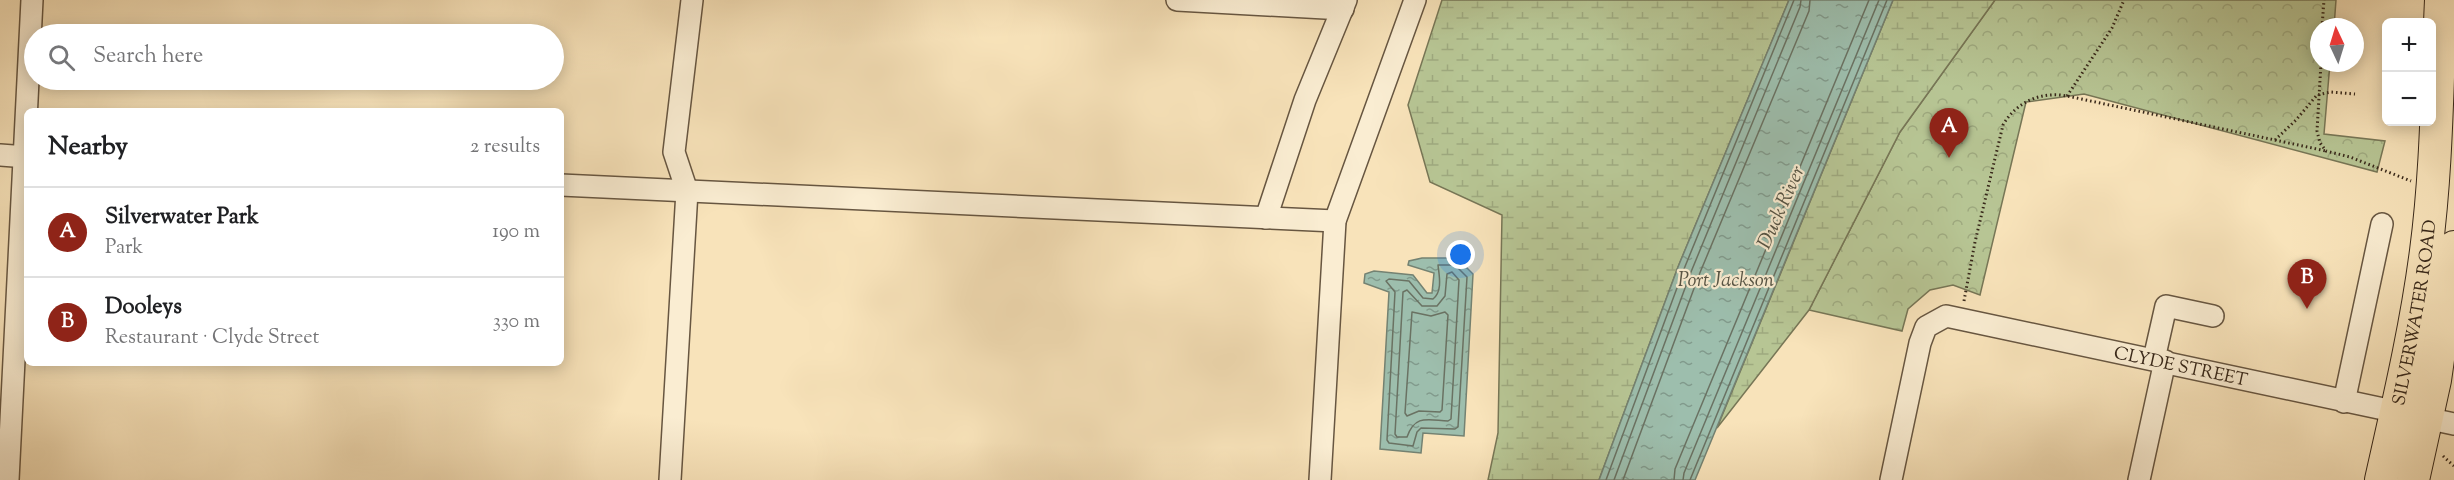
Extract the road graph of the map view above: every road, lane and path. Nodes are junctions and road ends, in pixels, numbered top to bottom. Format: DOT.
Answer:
graph roads {
  1 [pos="32,0"];
  2 [pos="692,0"];
  3 [pos="1177,0"];
  4 [pos="1415,0"];
  5 [pos="2124,0"];
  6 [pos="2324,0"];
  7 [pos="2440,0"];
  8 [pos="1344,4"];
  9 [pos="2323,18"];
  10 [pos="31,24"];
  11 [pos="2320,72"];
  12 [pos="29,90"];
  13 [pos="2355,94"];
  14 [pos="2317,95"];
  15 [pos="2067,96"];
  16 [pos="28,108"];
  17 [pos="2275,140"];
  18 [pos="2326,151"];
  19 [pos="0,155"];
  20 [pos="24,157"];
  21 [pos="2426,174"];
  22 [pos="564,185"];
  23 [pos="687,191"];
  24 [pos="24,193"];
  25 [pos="1266,218"];
  26 [pos="1335,221"];
  27 [pos="2382,224"];
  28 [pos="2454,248"];
  29 [pos="2213,316"];
  30 [pos="1962,318"];
  31 [pos="2159,360"];
  32 [pos="2344,402"];
  33 [pos="2396,412"];
  34 [pos="2440,421"];
  35 [pos="2442,454"];
  36 [pos="2454,466"];
  37 [pos="8,480"];
  38 [pos="670,480"];
  39 [pos="1320,480"];
  40 [pos="1891,480"];
  41 [pos="2139,480"];
  42 [pos="2381,480"];
  43 [pos="2413,480"];
  1 -- 10 [label="street"];
  2 -- 23 [label="street"];
  3 -- 8 [label="street"];
  4 -- 26 [label="street"];
  5 -- 15 [label="path"];
  6 -- 9 [label="path"];
  7 -- 21 [label="highway, SILVERWATER ROAD"];
  8 -- 25 [label="street"];
  11 -- 14 [label="path"];
  12 -- 16 [label="street"];
  13 -- 14 [label="path"];
  14 -- 17 [label="path"];
  14 -- 18 [label="path"];
  15 -- 17 [label="path"];
  15 -- 30 [label="path"];
  17 -- 18 [label="path"];
  18 -- 21 [label="path"];
  19 -- 20 [label="street"];
  21 -- 33 [label="highway, SILVERWATER ROAD"];
  22 -- 23 [label="street"];
  23 -- 25 [label="street"];
  23 -- 38 [label="street"];
  24 -- 37 [label="street"];
  25 -- 26 [label="street"];
  26 -- 39 [label="street"];
  27 -- 32 [label="street"];
  28 -- 34 [label="highway, SILVERWATER ROAD"];
  29 -- 31 [label="street"];
  30 -- 31 [label="street, CLYDE STREET"];
  30 -- 40 [label="street, CLYDE STREET"];
  31 -- 32 [label="street, CLYDE STREET"];
  31 -- 41 [label="street"];
  32 -- 33 [label="street, CLYDE STREET"];
  33 -- 34 [label="street, CLYDE STREET"];
  33 -- 42 [label="highway, SILVERWATER ROAD"];
  34 -- 43 [label="highway, SILVERWATER ROAD"];
  35 -- 36 [label="path"];
}
